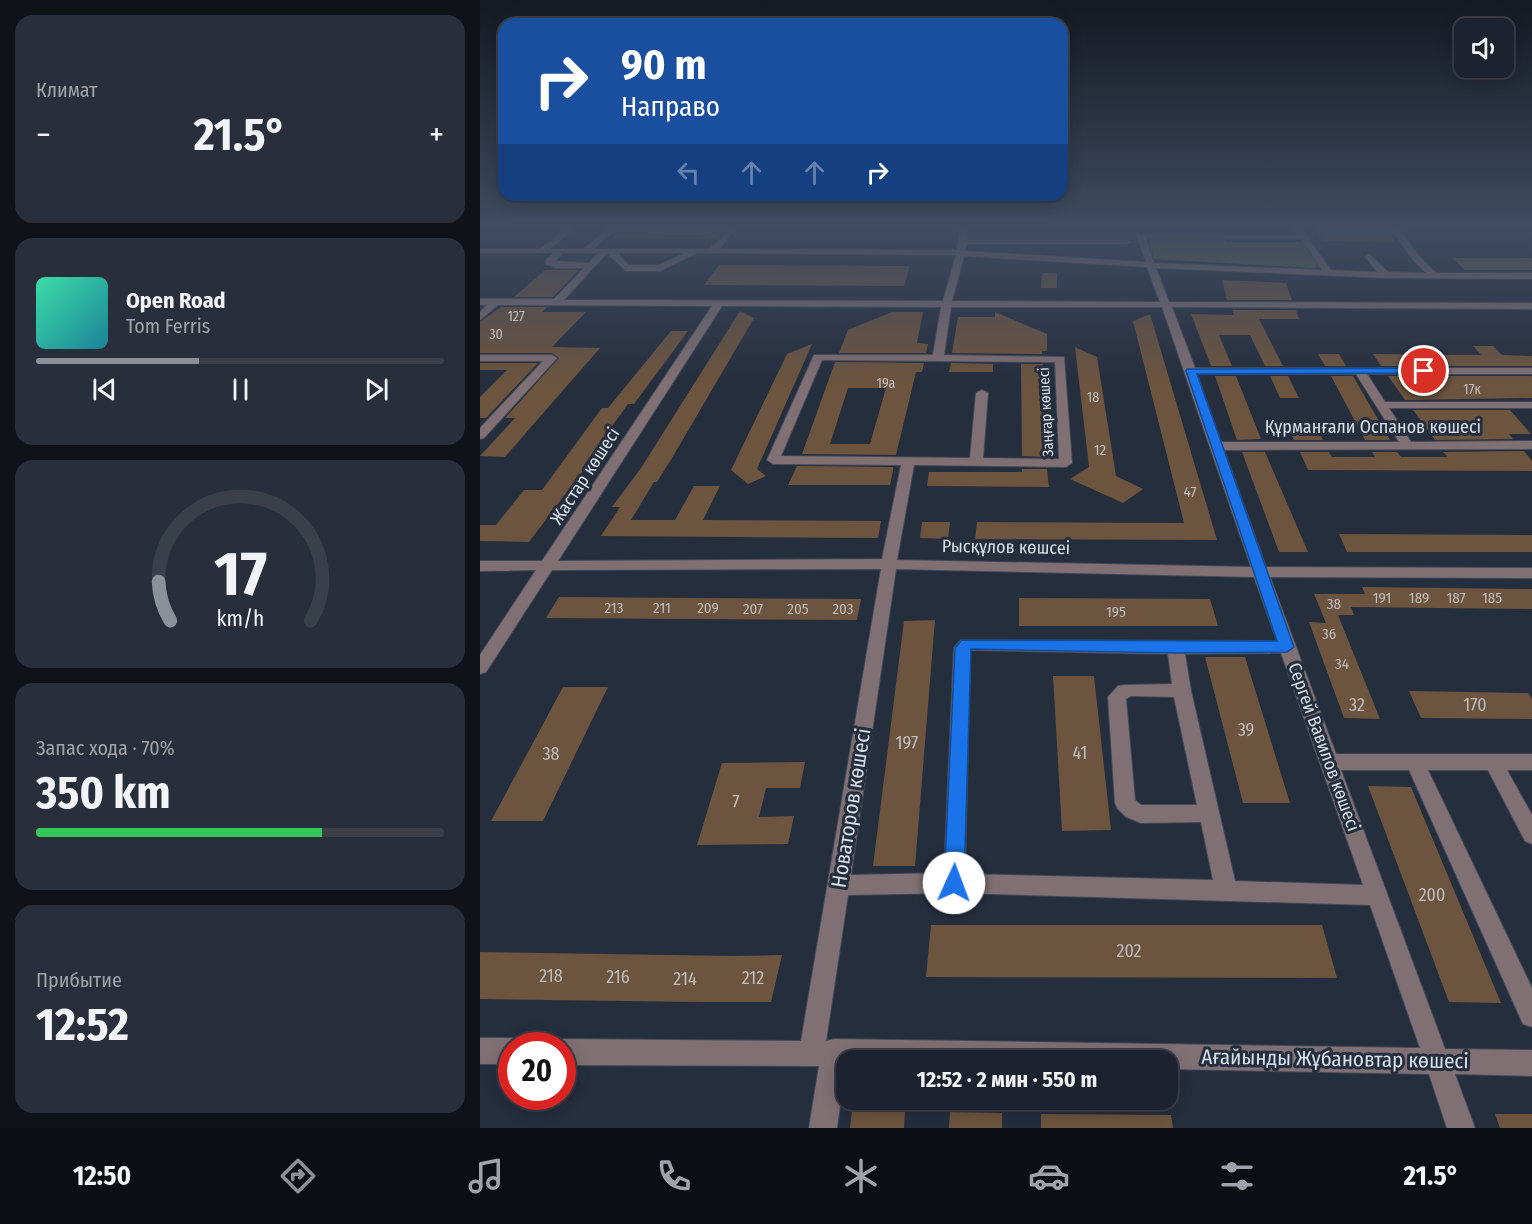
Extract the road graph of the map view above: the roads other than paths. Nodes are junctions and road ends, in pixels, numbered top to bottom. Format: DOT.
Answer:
graph roads {
  1 [pos="580,279"];
  2 [pos="953,279"];
  3 [pos="1156,279"];
  4 [pos="496,302"];
  5 [pos="480,303"];
  6 [pos="556,303"];
  7 [pos="719,303"];
  8 [pos="1167,304"];
  9 [pos="946,306"];
  10 [pos="1532,306"];
  11 [pos="480,317"];
  12 [pos="480,358"];
  13 [pos="938,358"];
  14 [pos="1191,371"];
  15 [pos="1359,371"];
  16 [pos="1532,372"];
  17 [pos="982,393"];
  18 [pos="1380,405"];
  19 [pos="1532,405"];
  20 [pos="480,435"];
  21 [pos="1532,445"];
  22 [pos="1215,446"];
  23 [pos="1408,446"];
  24 [pos="908,461"];
  25 [pos="976,462"];
  26 [pos="889,564"];
  27 [pos="480,566"];
  28 [pos="547,566"];
  29 [pos="1260,572"];
  30 [pos="1532,573"];
  31 [pos="1287,647"];
  32 [pos="1176,648"];
  33 [pos="480,668"];
  34 [pos="1182,691"];
  35 [pos="1328,762"];
  36 [pos="1415,762"];
  37 [pos="1493,762"];
  38 [pos="1532,762"];
  39 [pos="1209,813"];
  40 [pos="1532,835"];
  41 [pos="954,883"];
  42 [pos="839,885"];
  43 [pos="1226,890"];
  44 [pos="1379,895"];
  45 [pos="1532,1015"];
  46 [pos="480,1051"];
  47 [pos="498,1052"];
  48 [pos="576,1052"];
  49 [pos="823,1052"];
  50 [pos="1437,1060"];
  51 [pos="1532,1063"];
  52 [pos="823,1128"];
  53 [pos="1461,1128"];
  1 -- 6 [label="street"];
  2 -- 9 [label="street"];
  3 -- 8 [label="street, Сергей Вавилов көшесі"];
  4 -- 5 [label="street"];
  4 -- 6 [label="street"];
  4 -- 11 [label="street"];
  6 -- 7 [label="street"];
  7 -- 9 [label="street"];
  7 -- 28 [label="street, Жастар көшесі"];
  8 -- 9 [label="street"];
  8 -- 10 [label="street"];
  8 -- 14 [label="street, Сергей Вавилов көшесі"];
  9 -- 13 [label="street"];
  12 -- 20 [label="street"];
  13 -- 24 [label="street, Заңғар көшесі"];
  13 -- 25 [label="street, Заңғар көшесі"];
  14 -- 15 [label="street"];
  14 -- 22 [label="street, Сергей Вавилов көшесі"];
  15 -- 16 [label="street"];
  15 -- 18 [label="street"];
  17 -- 25 [label="street"];
  18 -- 19 [label="street"];
  18 -- 23 [label="street"];
  21 -- 23 [label="street, Құрманғали Оспанов көшесі"];
  22 -- 23 [label="street, Құрманғали Оспанов көшесі"];
  22 -- 29 [label="street, Сергей Вавилов көшесі"];
  24 -- 25 [label="street, Заңғар көшесі"];
  24 -- 26 [label="street"];
  26 -- 28 [label="street, Рысқұлов көшсеі"];
  26 -- 29 [label="street, Рысқұлов көшсеі"];
  26 -- 42 [label="street, Новаторов көшесі"];
  27 -- 28 [label="street, Рысқұлов көшсеі"];
  28 -- 33 [label="street, Жастар көшесі"];
  29 -- 30 [label="street, Рысқұлов көшсеі"];
  29 -- 31 [label="street, Сергей Вавилов көшесі"];
  31 -- 32 [label="street"];
  31 -- 35 [label="street, Сергей Вавилов көшесі"];
  32 -- 34 [label="street"];
  32 -- 41 [label="street"];
  34 -- 39 [label="street"];
  34 -- 39 [label="street"];
  35 -- 36 [label="street"];
  35 -- 44 [label="street, Сергей Вавилов көшесі"];
  36 -- 37 [label="street"];
  36 -- 45 [label="street"];
  37 -- 38 [label="street"];
  37 -- 40 [label="street"];
  39 -- 43 [label="street"];
  41 -- 42 [label="street"];
  41 -- 43 [label="street"];
  42 -- 49 [label="street, Новаторов көшесі"];
  43 -- 44 [label="street"];
  44 -- 50 [label="street, Сергей Вавилов көшесі"];
  46 -- 47 [label="street"];
  48 -- 49 [label="street, Ағайынды Жұбановтар көшесі"];
  49 -- 50 [label="street, Ағайынды Жұбановтар көшесі"];
  49 -- 52 [label="street, Новаторов көшесі"];
  50 -- 51 [label="street, Ағайынды Жұбановтар көшесі"];
  50 -- 53 [label="street, Сергей Вавилов көшесі"];
}
